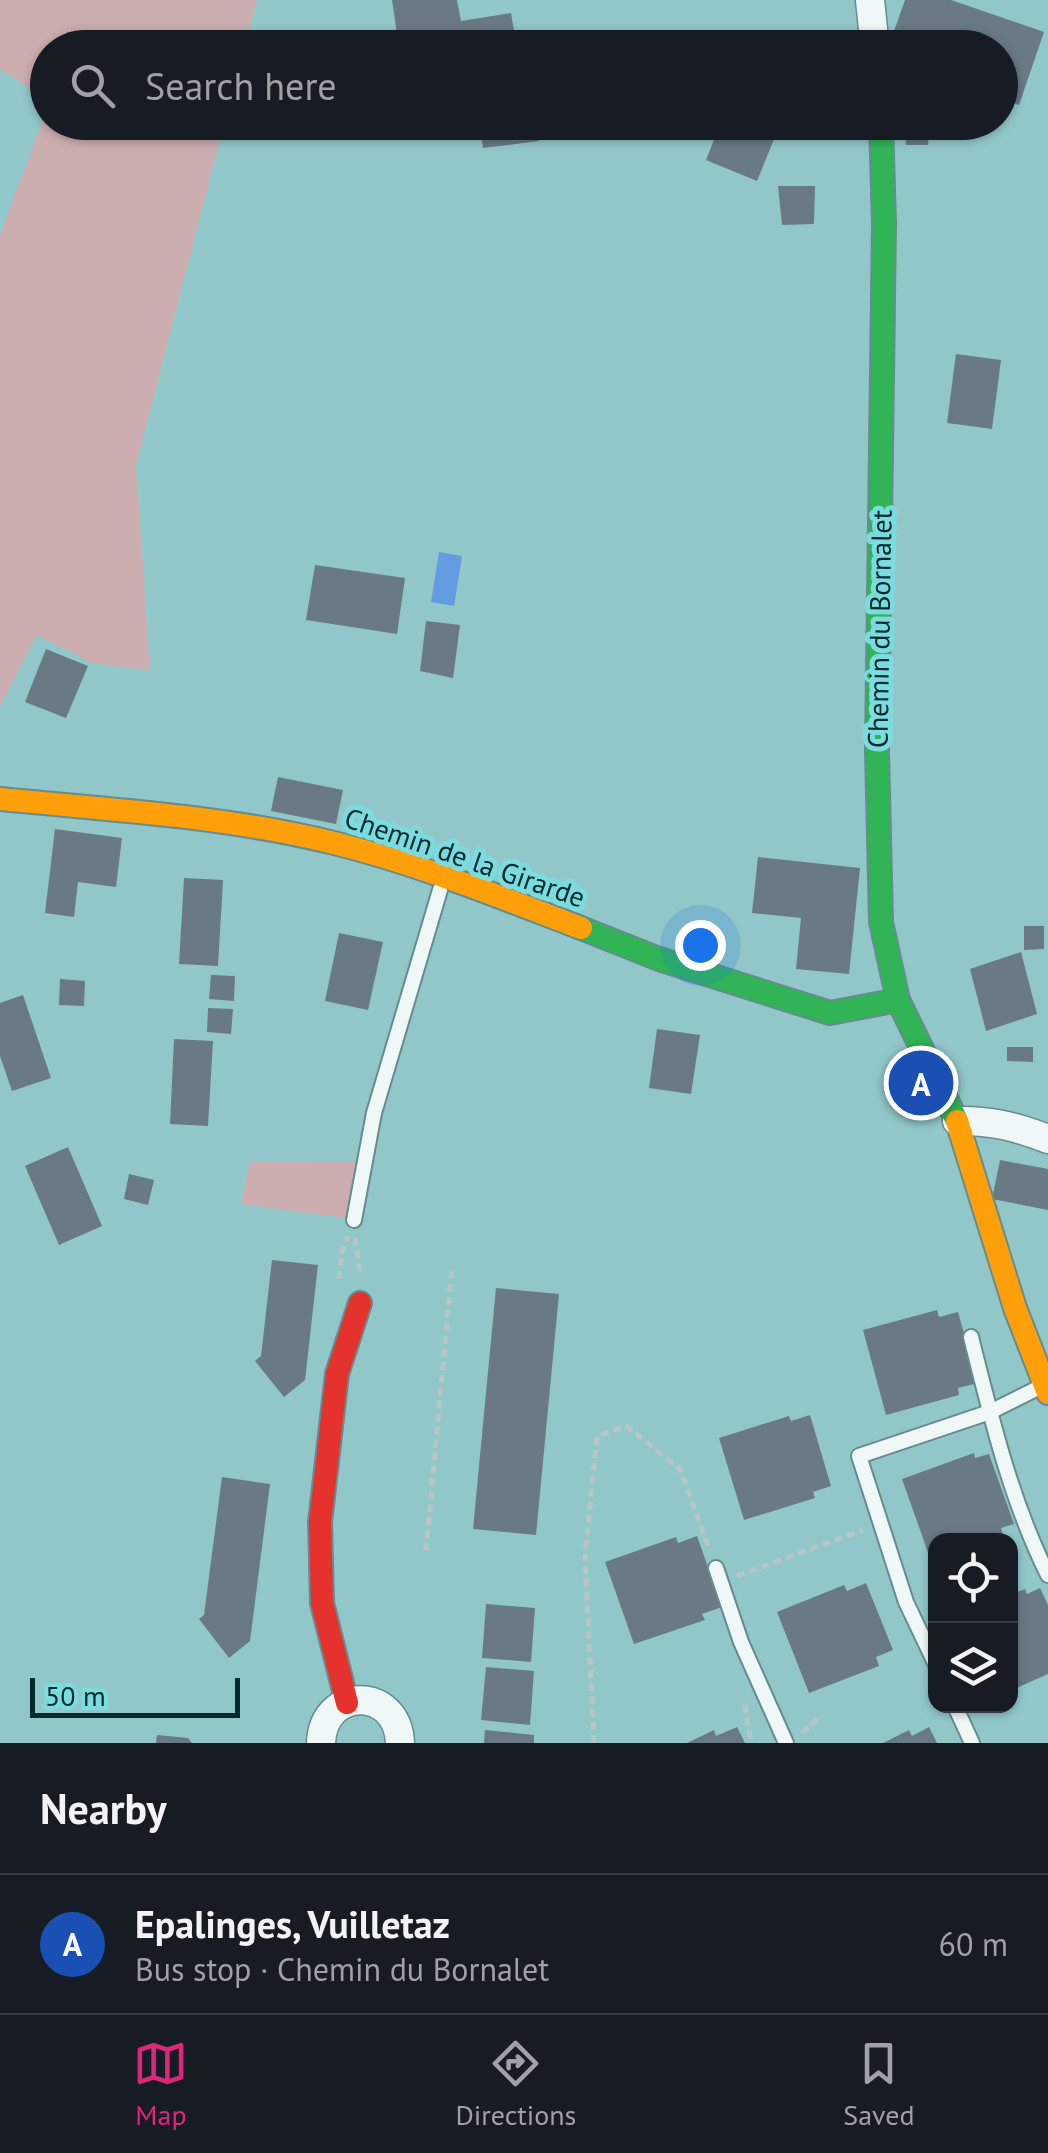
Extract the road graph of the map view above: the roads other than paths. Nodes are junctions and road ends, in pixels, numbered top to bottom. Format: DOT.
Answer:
graph roads {
  1 [pos="870,0"];
  2 [pos="873,30"];
  3 [pos="882,140"];
  4 [pos="0,799"];
  5 [pos="442,883"];
  6 [pos="898,1000"];
  7 [pos="957,1121"];
  8 [pos="1048,1139"];
  9 [pos="354,1220"];
  10 [pos="360,1303"];
  11 [pos="971,1337"];
  12 [pos="1046,1389"];
  13 [pos="990,1412"];
  14 [pos="718,1575"];
  15 [pos="1048,1576"];
  16 [pos="928,1647"];
  17 [pos="346,1702"];
  18 [pos="958,1713"];
  19 [pos="321,1743"];
  20 [pos="400,1743"];
  21 [pos="786,1743"];
  22 [pos="972,1743"];
  1 -- 2 [label="street"];
  3 -- 6 [label="street, Chemin du Bornalet"];
  4 -- 5 [label="street, Chemin de la Girarde"];
  5 -- 6 [label="street, Chemin de la Girarde"];
  5 -- 9 [label="lane"];
  6 -- 7 [label="street, Chemin du Bornalet"];
  7 -- 8 [label="street"];
  7 -- 12 [label="street, Chemin du Bornalet"];
  10 -- 17 [label="street"];
  11 -- 13 [label="lane"];
  12 -- 13 [label="lane"];
  13 -- 15 [label="lane"];
  13 -- 16 [label="lane"];
  14 -- 21 [label="lane"];
  17 -- 19 [label="street"];
  17 -- 20 [label="street"];
  18 -- 22 [label="lane"];
}
